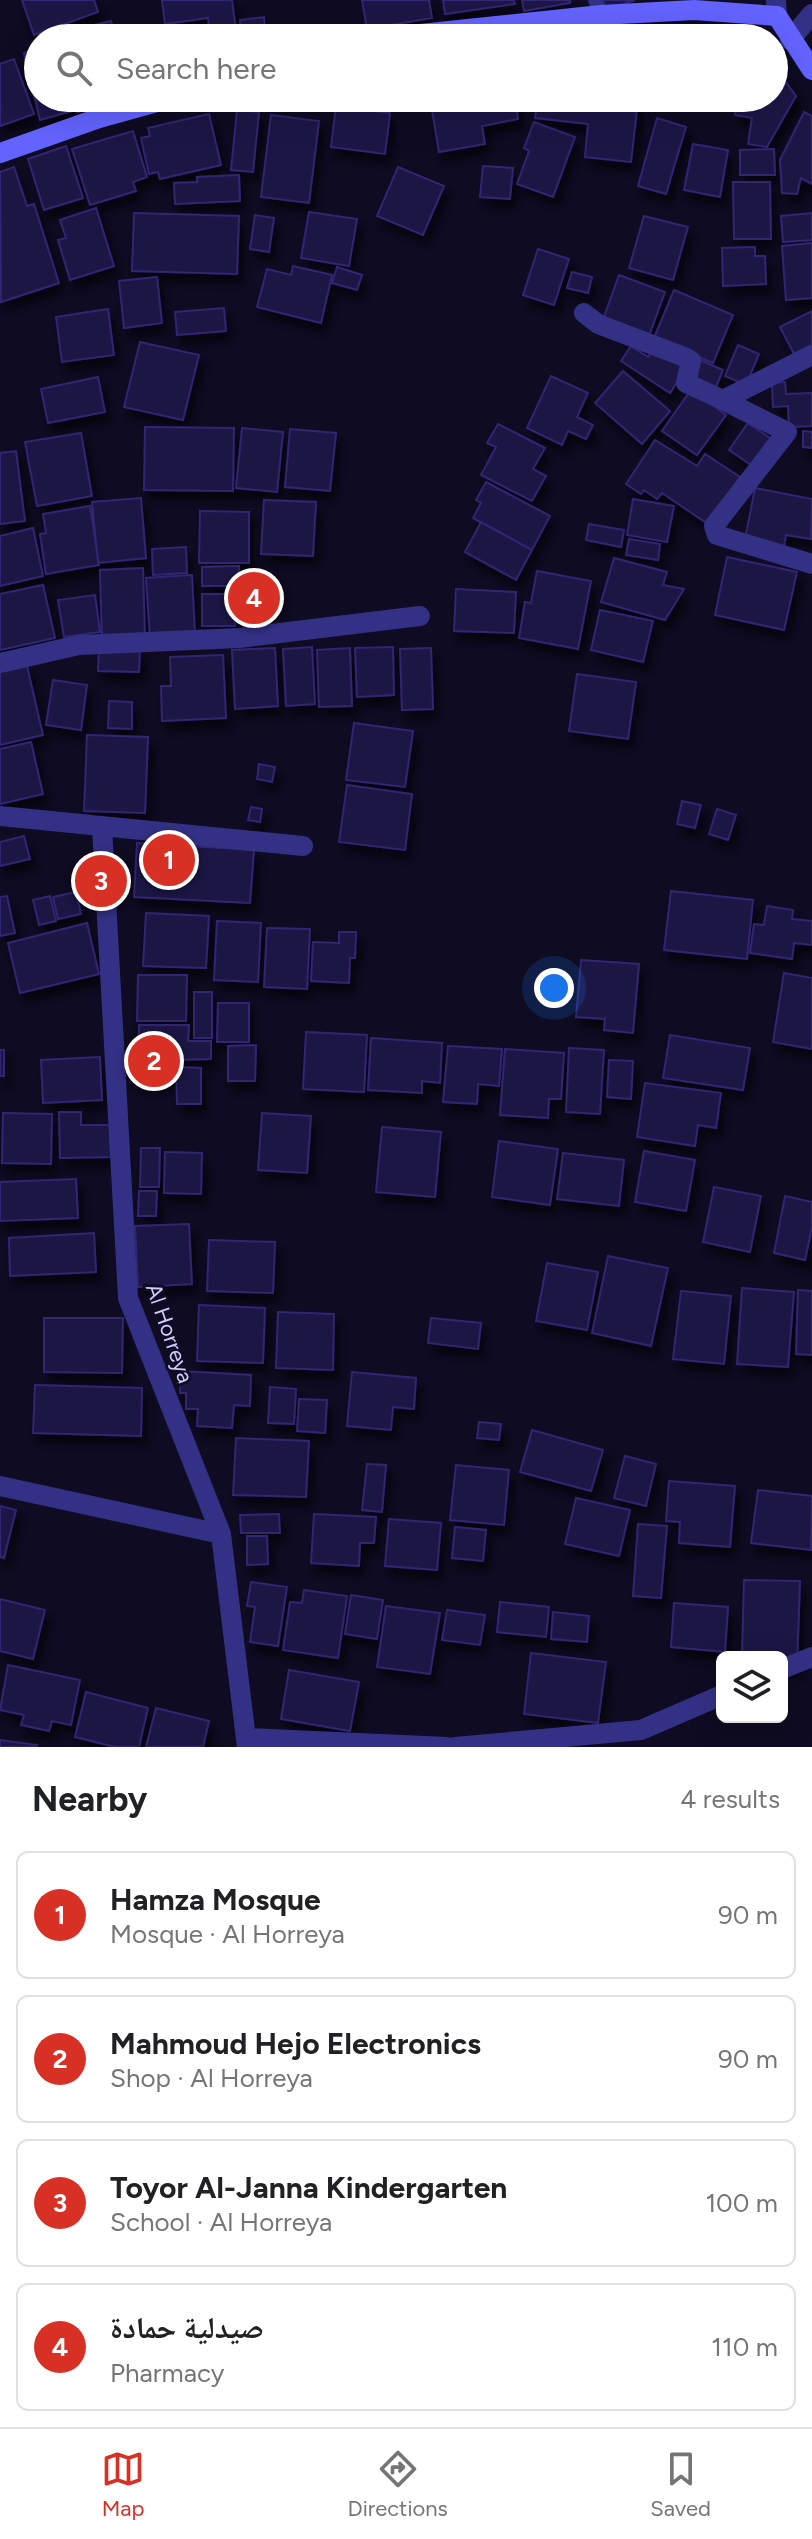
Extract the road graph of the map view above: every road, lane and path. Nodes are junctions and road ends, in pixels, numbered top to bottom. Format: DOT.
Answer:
graph roads {
  1 [pos="692,5"];
  2 [pos="598,8"];
  3 [pos="776,8"];
  4 [pos="812,14"];
  5 [pos="483,24"];
  6 [pos="788,35"];
  7 [pos="790,40"];
  8 [pos="812,70"];
  9 [pos="121,112"];
  10 [pos="0,153"];
  11 [pos="584,313"];
  12 [pos="812,355"];
  13 [pos="723,400"];
  14 [pos="812,564"];
  15 [pos="420,616"];
  16 [pos="0,663"];
  17 [pos="0,816"];
  18 [pos="102,827"];
  19 [pos="303,846"];
  20 [pos="0,1486"];
  21 [pos="221,1534"];
  22 [pos="812,1657"];
  23 [pos="788,1667"];
  24 [pos="716,1698"];
  25 [pos="247,1742"];
  26 [pos="447,1747"];
  27 [pos="455,1747"];
  1 -- 2 [label="main road"];
  1 -- 3 [label="main road"];
  2 -- 5 [label="main road"];
  4 -- 7 [label="street"];
  6 -- 7 [label="main road"];
  7 -- 8 [label="main road"];
  9 -- 10 [label="main road"];
  11 -- 13 [label="street"];
  12 -- 13 [label="street"];
  13 -- 14 [label="street"];
  15 -- 16 [label="street"];
  17 -- 18 [label="street"];
  18 -- 19 [label="street"];
  18 -- 21 [label="street, Al Horreya"];
  20 -- 21 [label="street"];
  21 -- 25 [label="street, Al Horreya"];
  22 -- 23 [label="street"];
  24 -- 27 [label="street"];
  25 -- 26 [label="street"];
}
